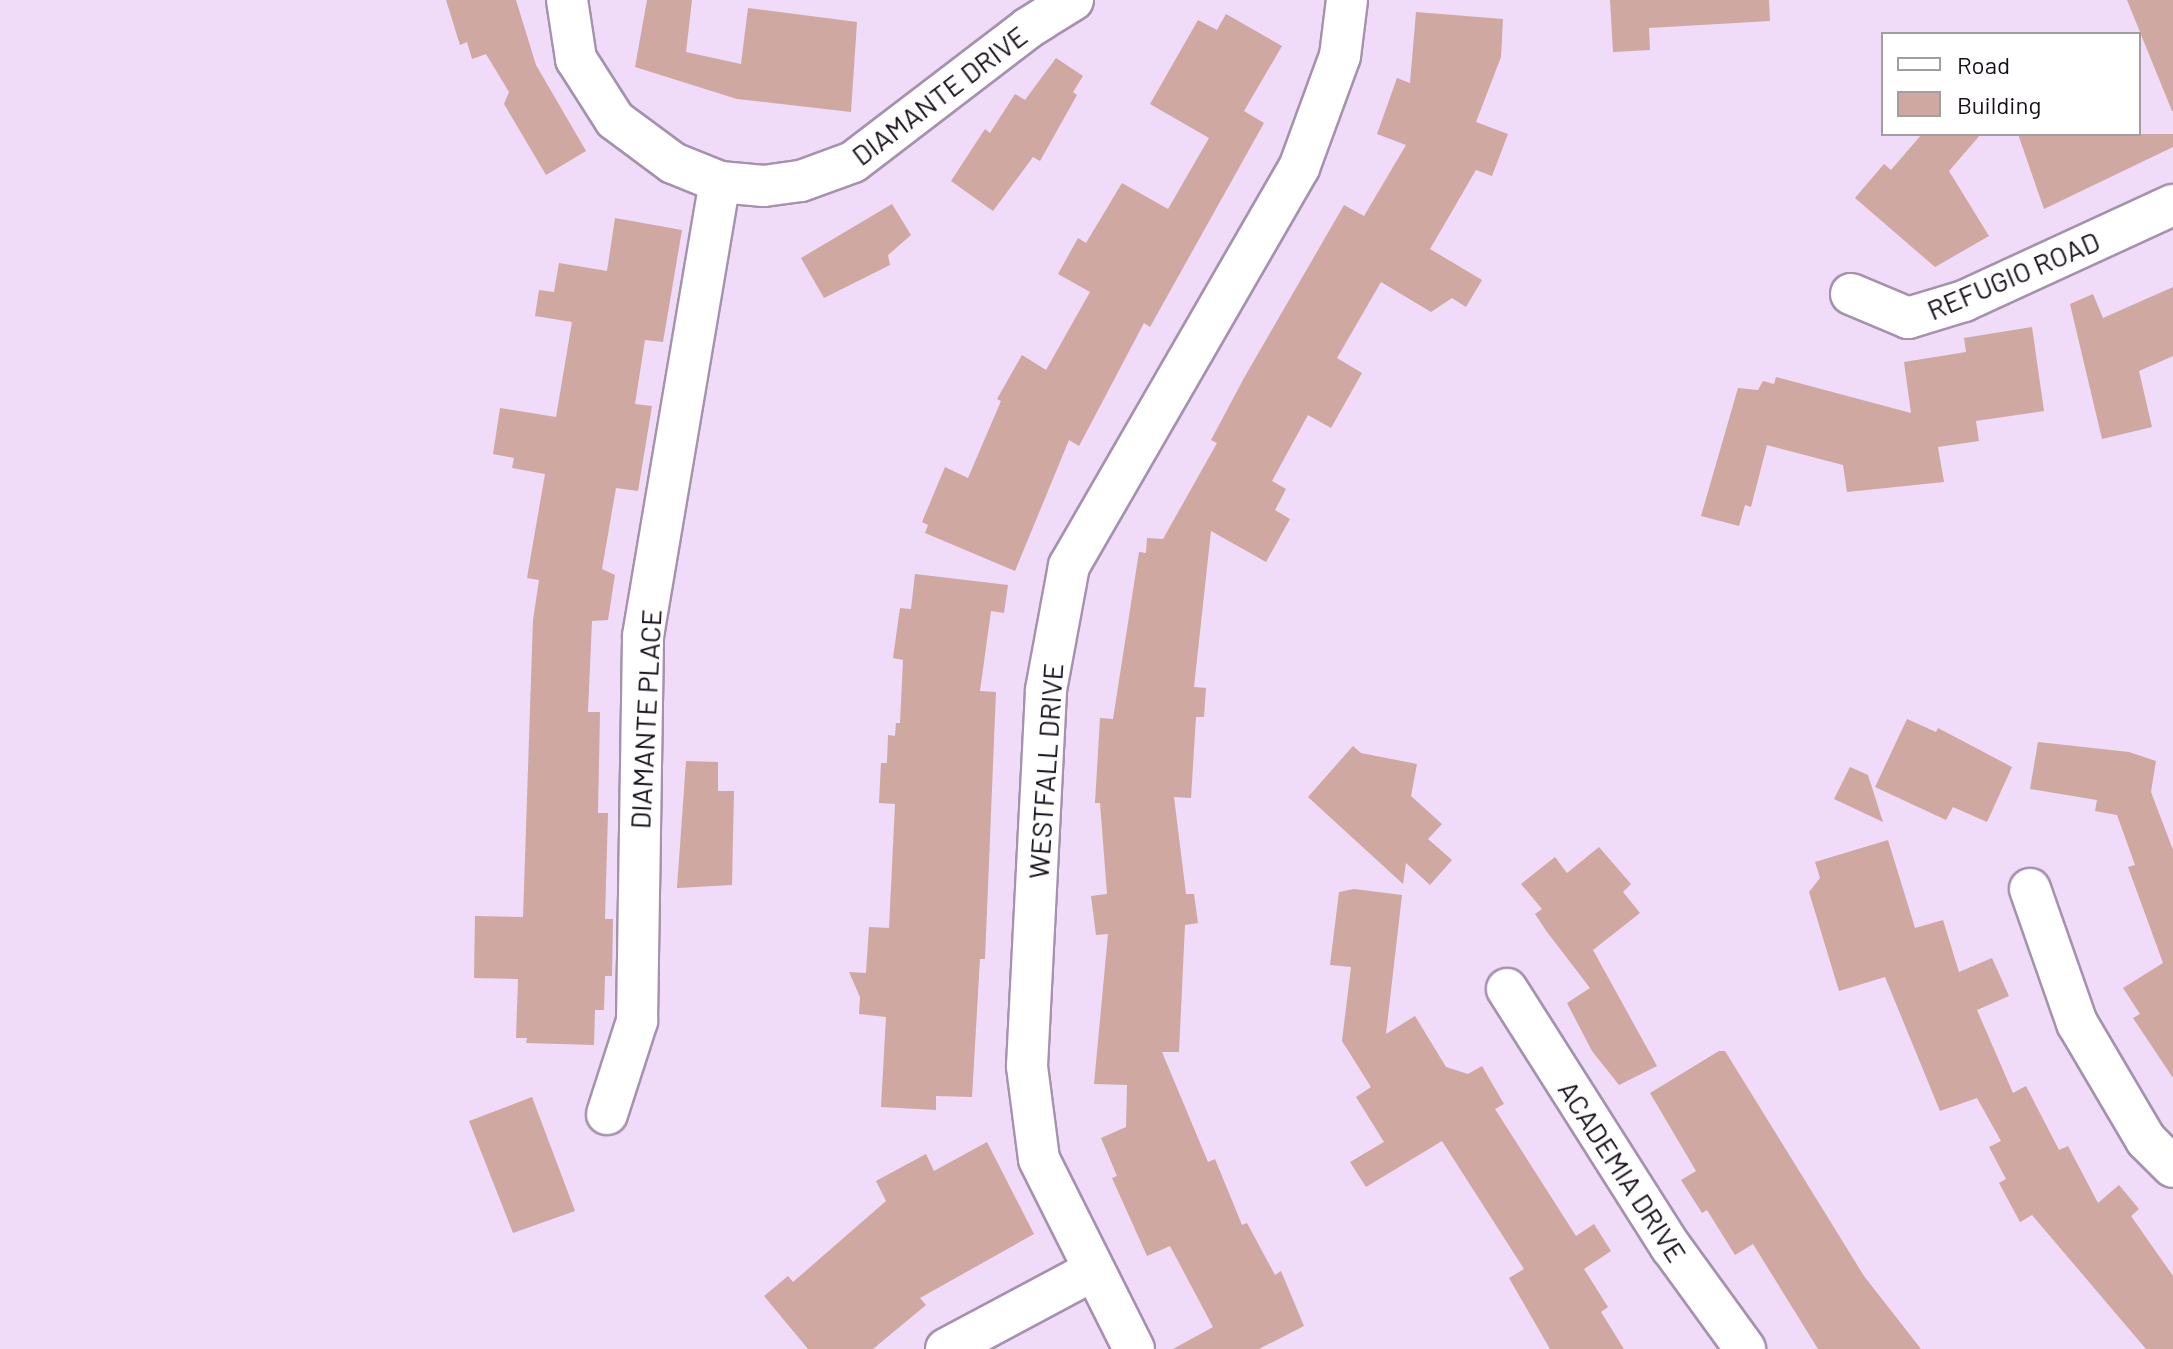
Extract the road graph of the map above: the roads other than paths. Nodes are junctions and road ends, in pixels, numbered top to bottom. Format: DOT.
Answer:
graph roads {
  1 [pos="567,0"];
  2 [pos="1073,0"];
  3 [pos="1347,0"];
  4 [pos="720,182"];
  5 [pos="2173,205"];
  6 [pos="1851,294"];
  7 [pos="2030,889"];
  8 [pos="1507,989"];
  9 [pos="607,1114"];
  10 [pos="2173,1167"];
  11 [pos="1092,1271"];
  12 [pos="946,1349"];
  13 [pos="1134,1349"];
  14 [pos="1745,1349"];
  1 -- 4 [label="street, DIAMANTE DRIVE"];
  2 -- 4 [label="street, DIAMANTE DRIVE"];
  3 -- 11 [label="street, WESTFALL DRIVE"];
  4 -- 9 [label="street, DIAMANTE PLACE"];
  5 -- 6 [label="street, REFUGIO ROAD"];
  7 -- 10 [label="street"];
  8 -- 14 [label="street, ACADEMIA DRIVE"];
  11 -- 12 [label="street"];
  11 -- 13 [label="street, WESTFALL DRIVE"];
}
